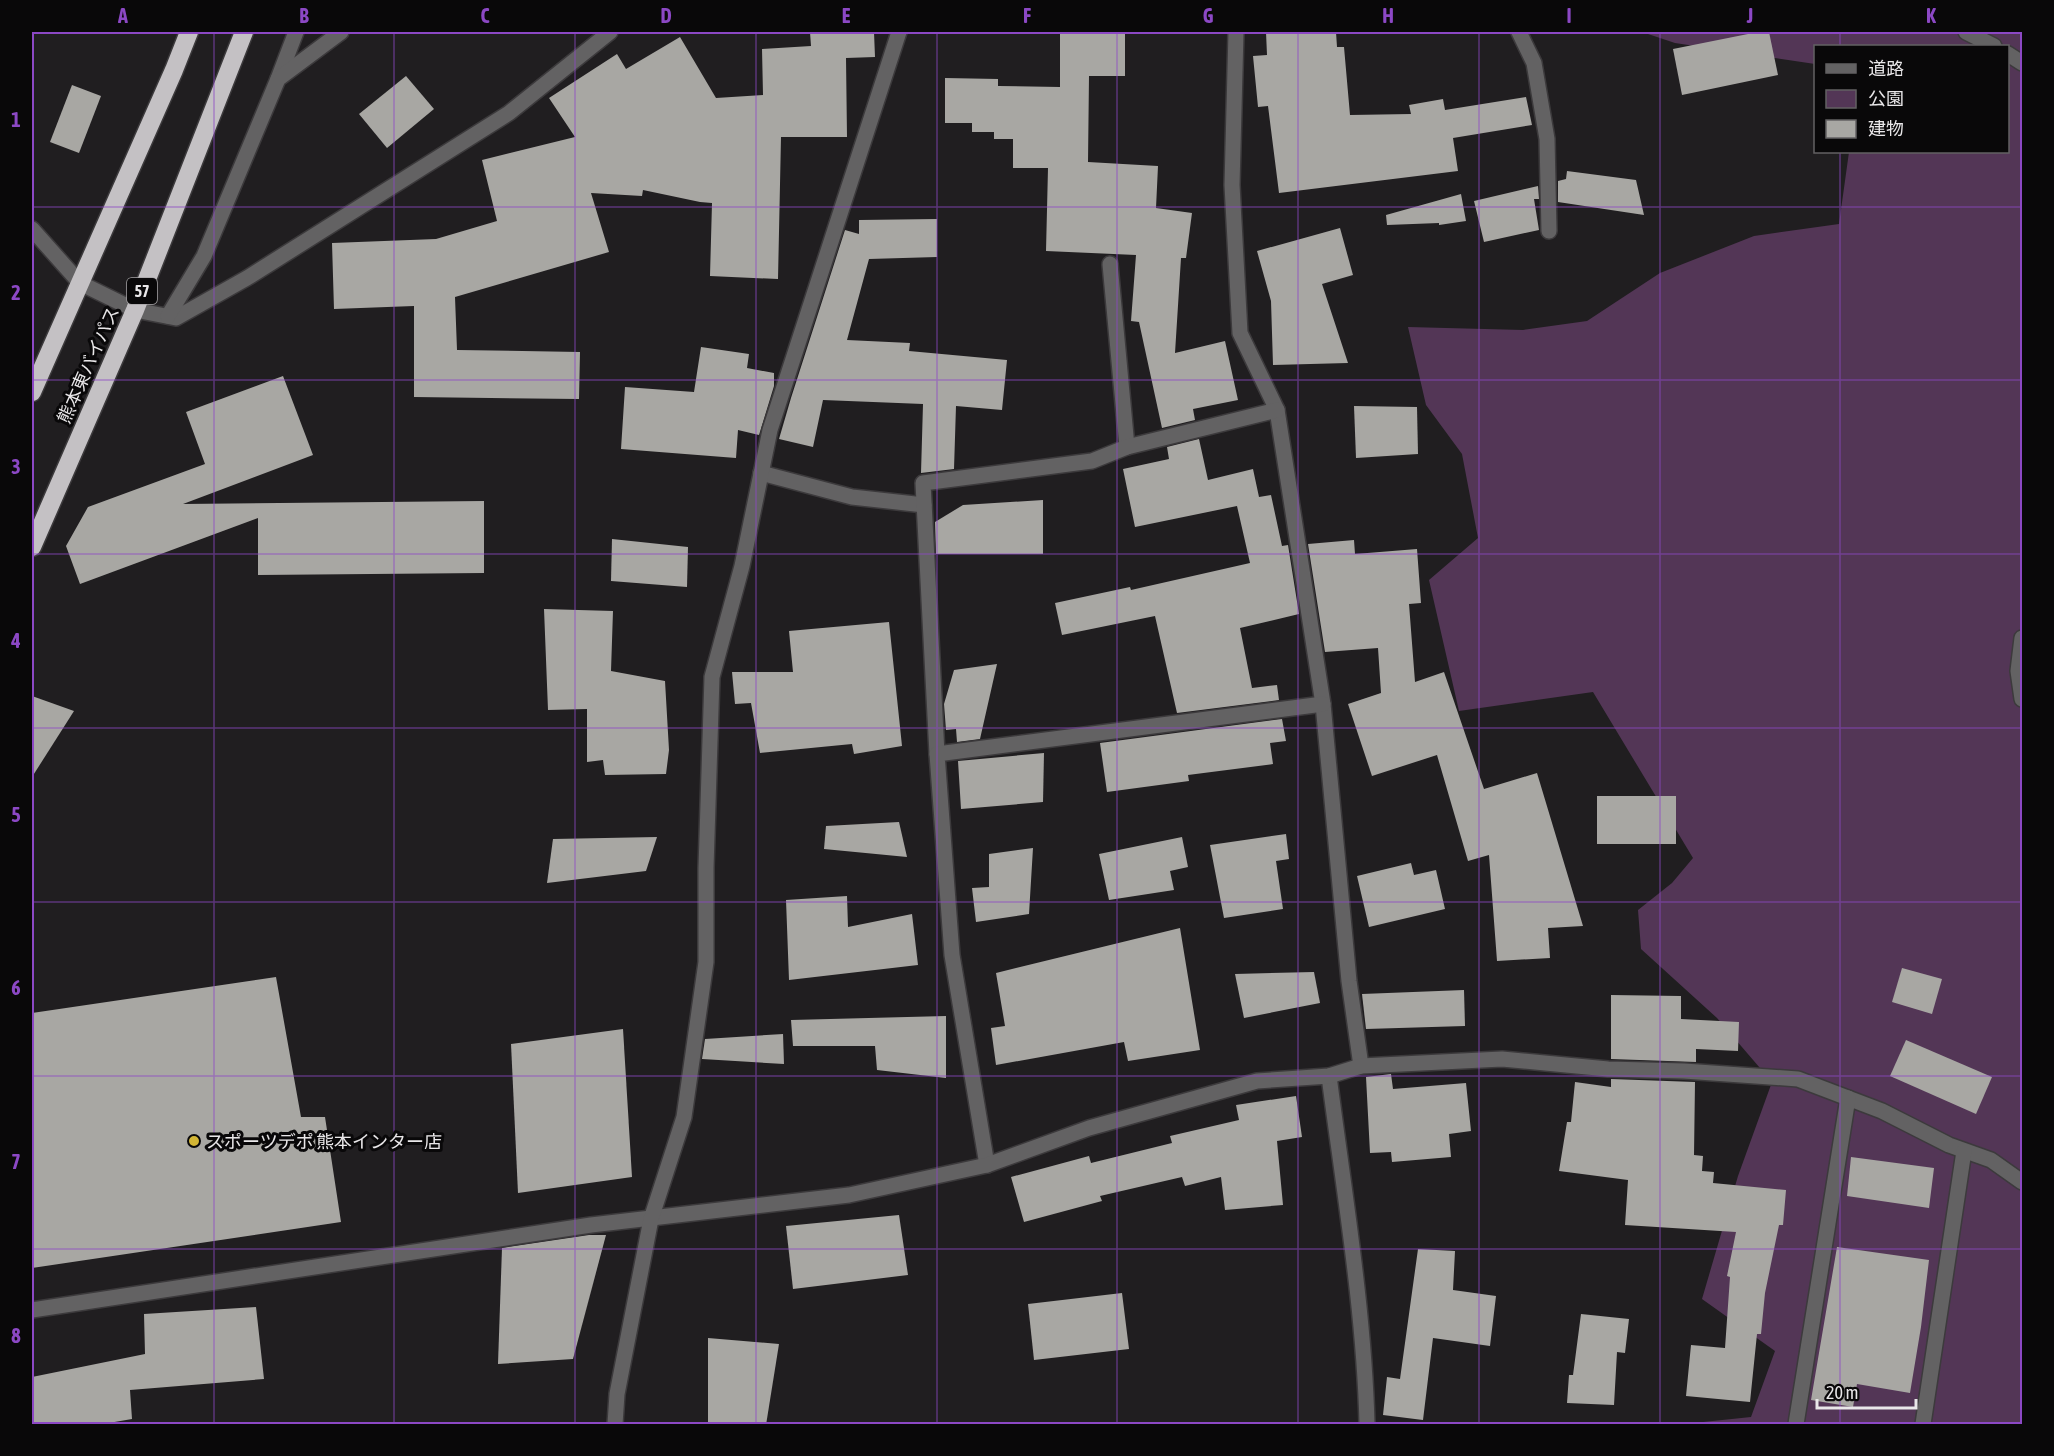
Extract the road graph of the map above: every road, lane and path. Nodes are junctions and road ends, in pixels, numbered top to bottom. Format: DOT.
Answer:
graph roads {
  1 [pos="189,32"];
  2 [pos="244,32"];
  3 [pos="296,32"];
  4 [pos="341,32"];
  5 [pos="610,32"];
  6 [pos="899,32"];
  7 [pos="1236,32"];
  8 [pos="1520,32"];
  9 [pos="1966,32"];
  10 [pos="1992,45"];
  11 [pos="2009,55"];
  12 [pos="2022,63"];
  13 [pos="278,79"];
  14 [pos="32,229"];
  15 [pos="1550,231"];
  16 [pos="1110,264"];
  17 [pos="80,283"];
  18 [pos="135,310"];
  19 [pos="168,316"];
  20 [pos="32,392"];
  21 [pos="1277,410"];
  22 [pos="1127,447"];
  23 [pos="761,473"];
  24 [pos="924,505"];
  25 [pos="32,547"];
  26 [pos="2022,638"];
  27 [pos="2022,699"];
  28 [pos="1323,704"];
  29 [pos="937,754"];
  30 [pos="1361,1066"];
  31 [pos="1329,1076"];
  32 [pos="1848,1098"];
  33 [pos="1964,1150"];
  34 [pos="987,1165"];
  35 [pos="2022,1182"];
  36 [pos="651,1219"];
  37 [pos="32,1310"];
  38 [pos="615,1425"];
  39 [pos="1367,1425"];
  40 [pos="1796,1425"];
  41 [pos="1923,1425"];
  1 -- 17 [label="highway"];
  2 -- 18 [label="highway, 熊本東バイパス / 57"];
  3 -- 13 [label="street"];
  4 -- 13 [label="street"];
  5 -- 19 [label="street"];
  6 -- 23 [label="street"];
  7 -- 21 [label="street"];
  8 -- 15 [label="street"];
  9 -- 10 [label="street"];
  11 -- 12 [label="street"];
  13 -- 19 [label="street"];
  14 -- 17 [label="street"];
  16 -- 22 [label="street"];
  17 -- 18 [label="street"];
  17 -- 20 [label="highway"];
  18 -- 19 [label="street"];
  18 -- 25 [label="highway, 熊本東バイパス / 57"];
  21 -- 22 [label="street"];
  21 -- 28 [label="street"];
  22 -- 24 [label="street"];
  23 -- 24 [label="street"];
  23 -- 36 [label="street"];
  24 -- 29 [label="street"];
  26 -- 27 [label="street"];
  28 -- 29 [label="street"];
  28 -- 30 [label="street"];
  29 -- 34 [label="street"];
  30 -- 31 [label="street"];
  30 -- 32 [label="street"];
  31 -- 34 [label="street"];
  31 -- 39 [label="street"];
  32 -- 33 [label="street"];
  32 -- 40 [label="street"];
  33 -- 35 [label="street"];
  33 -- 41 [label="street"];
  34 -- 36 [label="street"];
  36 -- 37 [label="street"];
  36 -- 38 [label="street"];
}
